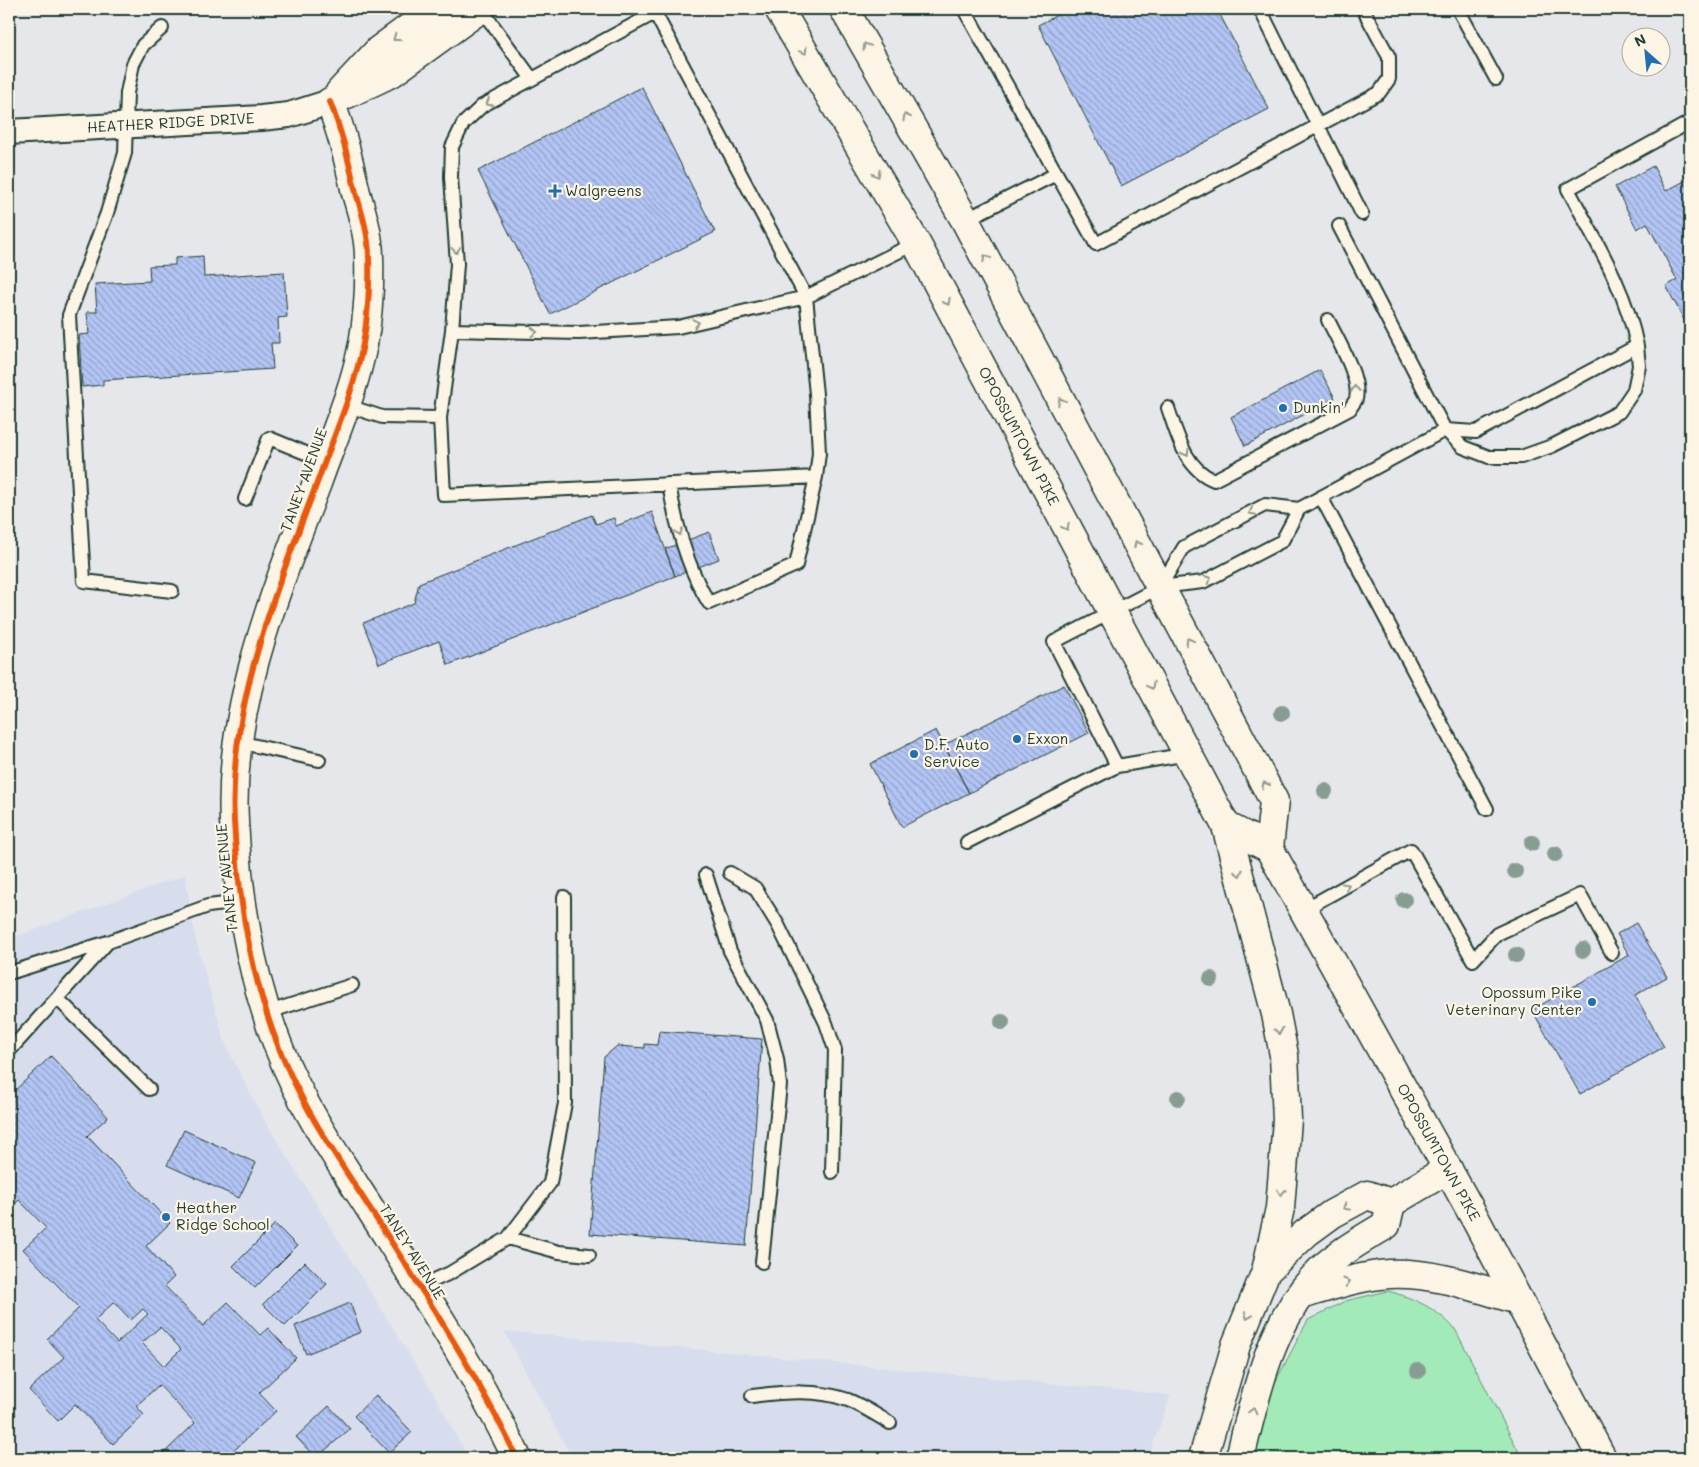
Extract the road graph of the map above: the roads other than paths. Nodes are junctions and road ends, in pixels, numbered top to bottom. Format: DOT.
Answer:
graph roads {
  1 [pos="434,9"];
  2 [pos="480,9"];
  3 [pos="779,9"];
  4 [pos="844,9"];
  5 [pos="964,9"];
  6 [pos="1260,9"];
  7 [pos="1363,9"];
  8 [pos="1458,9"];
  9 [pos="162,28"];
  10 [pos="532,79"];
  11 [pos="1496,79"];
  12 [pos="330,102"];
  13 [pos="1690,122"];
  14 [pos="126,124"];
  15 [pos="1317,126"];
  16 [pos="9,132"];
  17 [pos="1056,174"];
  18 [pos="1362,214"];
  19 [pos="965,220"];
  20 [pos="1340,226"];
  21 [pos="916,243"];
  22 [pos="806,297"];
  23 [pos="1328,320"];
  24 [pos="452,330"];
  25 [pos="1637,346"];
  26 [pos="345,405"];
  27 [pos="1168,408"];
  28 [pos="440,418"];
  29 [pos="1445,430"];
  30 [pos="325,461"];
  31 [pos="816,477"];
  32 [pos="669,484"];
  33 [pos="1320,498"];
  34 [pos="245,499"];
  35 [pos="1299,509"];
  36 [pos="1160,587"];
  37 [pos="172,591"];
  38 [pos="1112,612"];
  39 [pos="238,742"];
  40 [pos="1188,754"];
  41 [pos="319,760"];
  42 [pos="1117,766"];
  43 [pos="1487,809"];
  44 [pos="1226,826"];
  45 [pos="967,842"];
  46 [pos="1269,848"];
  47 [pos="730,873"];
  48 [pos="706,875"];
  49 [pos="564,897"];
  50 [pos="241,902"];
  51 [pos="1303,910"];
  52 [pos="108,942"];
  53 [pos="1612,953"];
  54 [pos="9,973"];
  55 [pos="352,985"];
  56 [pos="57,998"];
  57 [pos="266,1014"];
  58 [pos="9,1051"];
  59 [pos="149,1089"];
  60 [pos="1448,1170"];
  61 [pos="832,1172"];
  62 [pos="1391,1203"];
  63 [pos="508,1238"];
  64 [pos="589,1255"];
  65 [pos="762,1262"];
  66 [pos="1266,1271"];
  67 [pos="420,1287"];
  68 [pos="1300,1295"];
  69 [pos="1518,1300"];
  70 [pos="752,1396"];
  71 [pos="890,1422"];
  72 [pos="517,1458"];
  73 [pos="1203,1458"];
  74 [pos="1240,1458"];
  75 [pos="1602,1458"];
  1 -- 12 [label="main road, one-way"];
  2 -- 10 [label="lane"];
  2 -- 12 [label="main road"];
  3 -- 21 [label="main road, OPOSSUMTOWN PIKE, one-way"];
  19 -- 4 [label="main road, one-way"];
  5 -- 17 [label="lane"];
  6 -- 15 [label="lane"];
  7 -- 15 [label="lane"];
  8 -- 11 [label="lane"];
  9 -- 14 [label="lane"];
  10 -- 22 [label="lane"];
  10 -- 24 [label="lane, one-way"];
  12 -- 14 [label="street, HEATHER RIDGE DRIVE"];
  12 -- 26 [label="main road, TANEY AVENUE"];
  13 -- 25 [label="lane"];
  14 -- 16 [label="street, HEATHER RIDGE DRIVE"];
  14 -- 37 [label="lane"];
  15 -- 17 [label="lane"];
  15 -- 18 [label="lane"];
  17 -- 19 [label="lane"];
  36 -- 19 [label="main road, one-way"];
  20 -- 29 [label="lane"];
  21 -- 22 [label="lane"];
  21 -- 38 [label="main road, OPOSSUMTOWN PIKE, one-way"];
  24 -- 22 [label="lane, one-way"];
  22 -- 31 [label="lane"];
  27 -- 23 [label="lane, one-way"];
  24 -- 28 [label="lane"];
  25 -- 29 [label="lane"];
  25 -- 29 [label="lane"];
  26 -- 28 [label="lane"];
  26 -- 30 [label="main road, TANEY AVENUE"];
  28 -- 32 [label="lane"];
  29 -- 33 [label="lane"];
  30 -- 34 [label="lane"];
  30 -- 39 [label="main road, TANEY AVENUE"];
  31 -- 32 [label="lane"];
  32 -- 31 [label="lane, one-way"];
  33 -- 35 [label="lane"];
  33 -- 43 [label="lane"];
  36 -- 35 [label="lane, one-way"];
  35 -- 36 [label="lane, one-way"];
  36 -- 38 [label="lane"];
  46 -- 36 [label="main road, one-way"];
  38 -- 40 [label="main road, OPOSSUMTOWN PIKE, one-way"];
  38 -- 42 [label="lane"];
  39 -- 41 [label="lane"];
  39 -- 50 [label="main road, TANEY AVENUE"];
  40 -- 42 [label="lane"];
  40 -- 44 [label="main road, OPOSSUMTOWN PIKE"];
  42 -- 45 [label="lane"];
  44 -- 46 [label="main road"];
  44 -- 66 [label="main road, OPOSSUMTOWN PIKE, one-way"];
  46 -- 51 [label="main road, OPOSSUMTOWN PIKE"];
  47 -- 61 [label="lane"];
  48 -- 65 [label="lane"];
  49 -- 63 [label="lane"];
  50 -- 52 [label="lane"];
  50 -- 57 [label="main road, TANEY AVENUE"];
  51 -- 53 [label="lane, one-way"];
  51 -- 60 [label="main road, OPOSSUMTOWN PIKE"];
  52 -- 54 [label="lane"];
  52 -- 56 [label="lane"];
  55 -- 57 [label="lane"];
  56 -- 58 [label="lane"];
  56 -- 59 [label="lane"];
  57 -- 67 [label="main road, TANEY AVENUE"];
  60 -- 62 [label="main road"];
  60 -- 69 [label="main road, OPOSSUMTOWN PIKE"];
  62 -- 66 [label="main road, one-way"];
  62 -- 68 [label="main road"];
  63 -- 64 [label="lane"];
  63 -- 67 [label="lane"];
  66 -- 73 [label="main road, one-way"];
  67 -- 72 [label="main road, TANEY AVENUE"];
  68 -- 69 [label="main road, one-way"];
  74 -- 68 [label="main road, one-way"];
  69 -- 75 [label="main road, OPOSSUMTOWN PIKE"];
  70 -- 71 [label="lane"];
}
